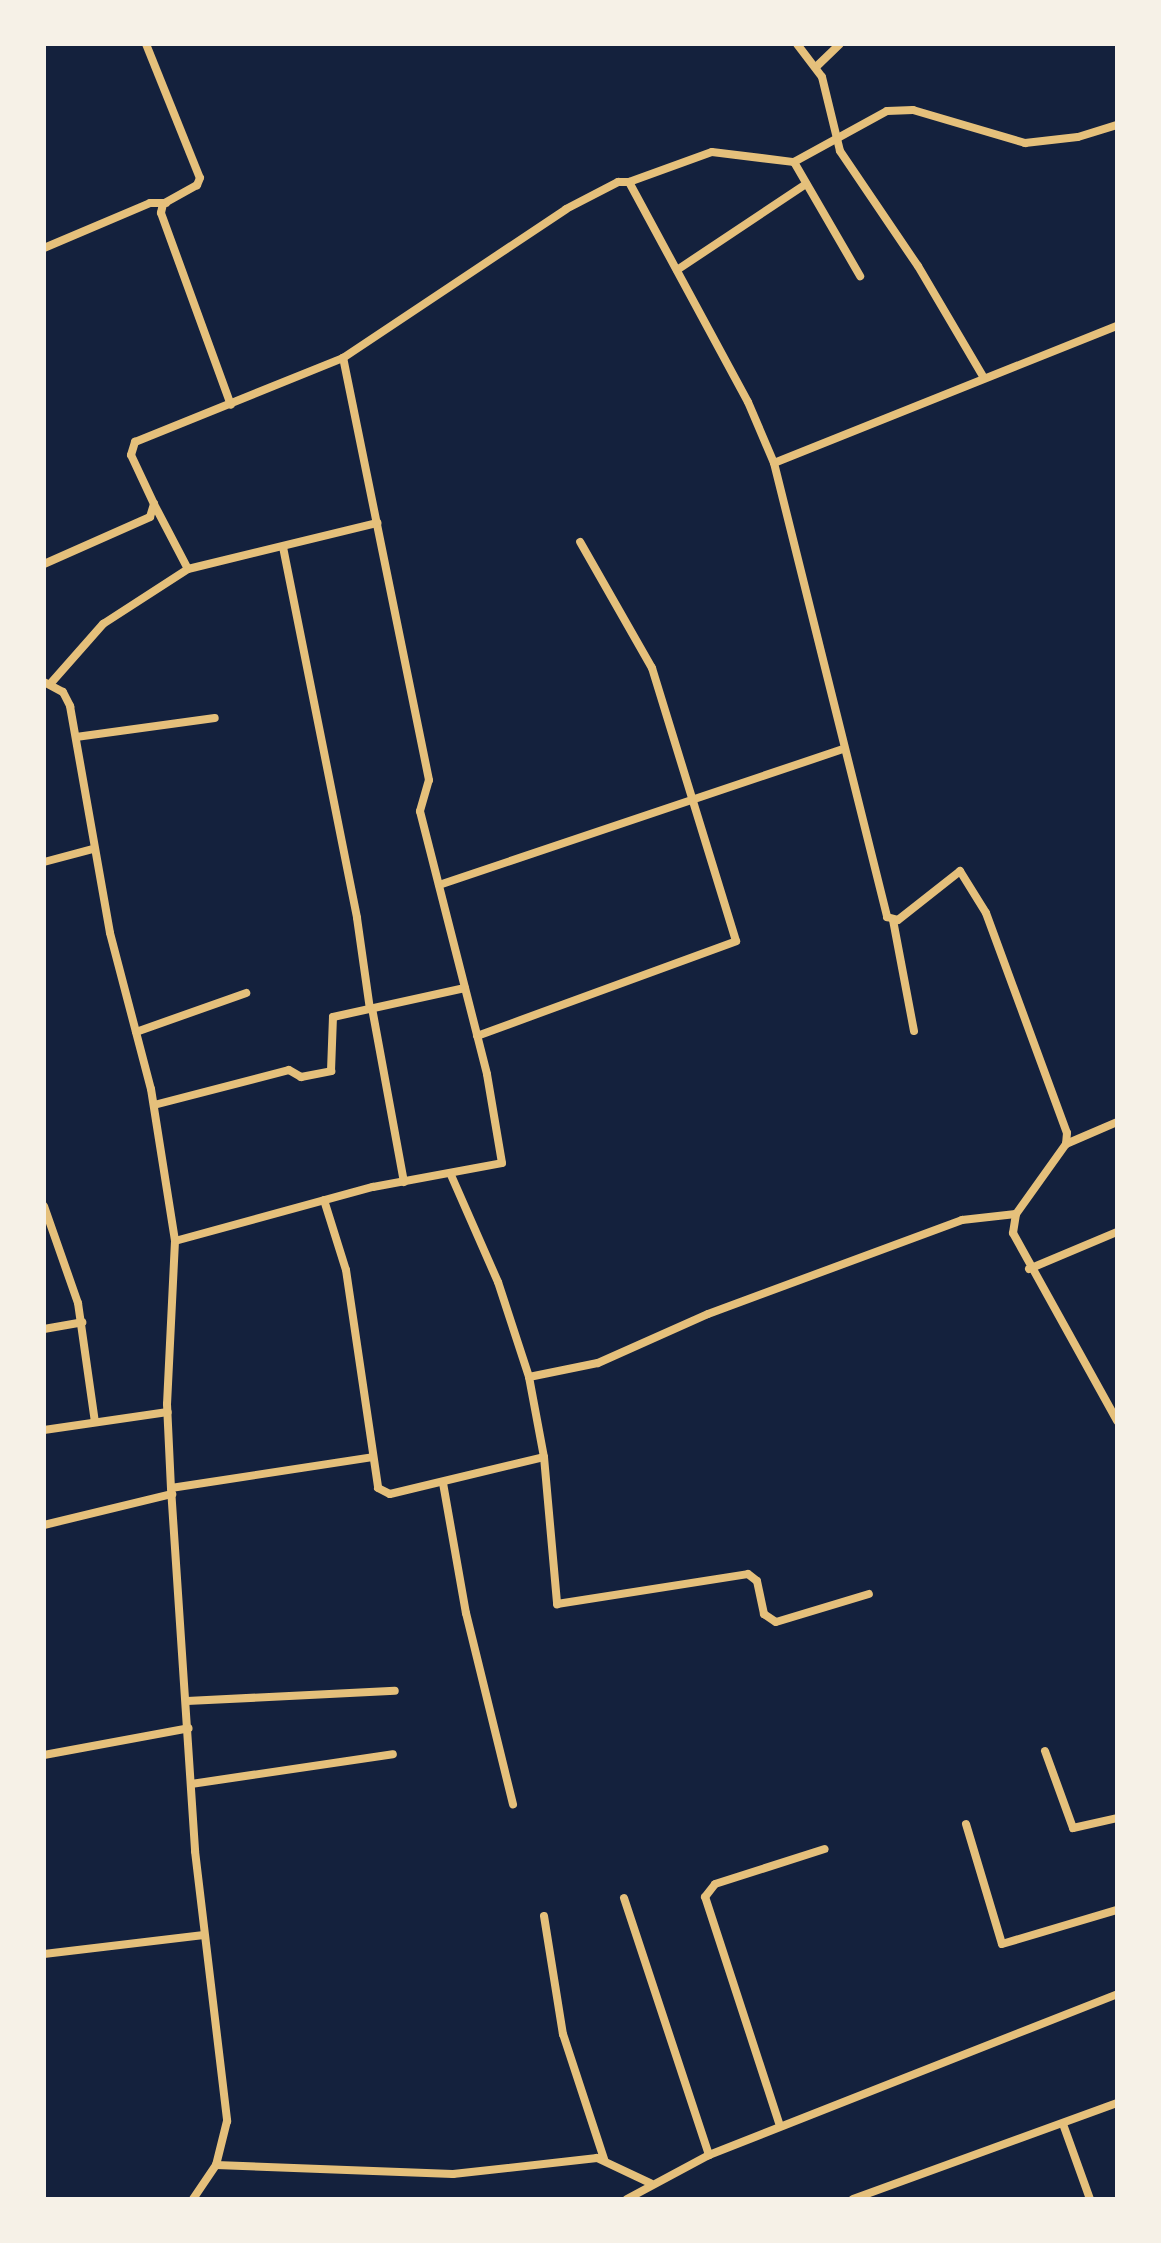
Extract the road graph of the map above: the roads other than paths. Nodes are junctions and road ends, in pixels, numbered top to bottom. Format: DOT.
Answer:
graph roads {
  1 [pos="797,44"];
  2 [pos="840,44"];
  3 [pos="148,45"];
  4 [pos="816,67"];
  5 [pos="1117,125"];
  6 [pos="835,139"];
  7 [pos="794,162"];
  8 [pos="629,182"];
  9 [pos="806,184"];
  10 [pos="166,203"];
  11 [pos="44,248"];
  12 [pos="677,270"];
  13 [pos="860,276"];
  14 [pos="1117,326"];
  15 [pos="343,358"];
  16 [pos="984,378"];
  17 [pos="231,405"];
  18 [pos="774,463"];
  19 [pos="154,504"];
  20 [pos="377,523"];
  21 [pos="580,542"];
  22 [pos="283,547"];
  23 [pos="44,564"];
  24 [pos="188,569"];
  25 [pos="48,682"];
  26 [pos="215,718"];
  27 [pos="76,737"];
  28 [pos="844,749"];
  29 [pos="689,797"];
  30 [pos="93,849"];
  31 [pos="44,862"];
  32 [pos="439,885"];
  33 [pos="893,920"];
  34 [pos="465,988"];
  35 [pos="246,993"];
  36 [pos="371,1008"];
  37 [pos="914,1031"];
  38 [pos="136,1032"];
  39 [pos="477,1036"];
  40 [pos="154,1105"];
  41 [pos="1117,1122"];
  42 [pos="1066,1144"];
  43 [pos="451,1175"];
  44 [pos="404,1182"];
  45 [pos="324,1200"];
  46 [pos="44,1206"];
  47 [pos="1016,1214"];
  48 [pos="1117,1232"];
  49 [pos="175,1241"];
  50 [pos="1029,1269"];
  51 [pos="82,1322"];
  52 [pos="44,1329"];
  53 [pos="529,1377"];
  54 [pos="168,1412"];
  55 [pos="1117,1421"];
  56 [pos="95,1422"];
  57 [pos="44,1430"];
  58 [pos="373,1457"];
  59 [pos="544,1457"];
  60 [pos="443,1483"];
  61 [pos="171,1491"];
  62 [pos="44,1525"];
  63 [pos="869,1594"];
  64 [pos="395,1691"];
  65 [pos="187,1701"];
  66 [pos="189,1728"];
  67 [pos="1045,1751"];
  68 [pos="393,1754"];
  69 [pos="44,1755"];
  70 [pos="191,1784"];
  71 [pos="513,1804"];
  72 [pos="1117,1818"];
  73 [pos="966,1824"];
  74 [pos="825,1849"];
  75 [pos="624,1898"];
  76 [pos="1117,1910"];
  77 [pos="544,1916"];
  78 [pos="204,1935"];
  79 [pos="44,1954"];
  80 [pos="1117,1994"];
  81 [pos="1117,2103"];
  82 [pos="1063,2124"];
  83 [pos="780,2126"];
  84 [pos="709,2155"];
  85 [pos="604,2159"];
  86 [pos="216,2165"];
  87 [pos="650,2183"];
  88 [pos="193,2199"];
  89 [pos="627,2199"];
  90 [pos="853,2199"];
  91 [pos="1090,2199"];
  1 -- 4 [label="street"];
  2 -- 4 [label="street"];
  3 -- 10 [label="street"];
  4 -- 6 [label="street"];
  5 -- 6 [label="street"];
  6 -- 7 [label="street"];
  6 -- 16 [label="street"];
  7 -- 8 [label="street"];
  7 -- 9 [label="street"];
  8 -- 12 [label="street"];
  8 -- 15 [label="street"];
  9 -- 12 [label="street"];
  9 -- 13 [label="street"];
  10 -- 11 [label="street"];
  10 -- 17 [label="street"];
  12 -- 18 [label="street"];
  14 -- 16 [label="street"];
  15 -- 17 [label="street"];
  15 -- 20 [label="street"];
  16 -- 18 [label="street"];
  17 -- 19 [label="street"];
  18 -- 28 [label="street"];
  19 -- 23 [label="street"];
  19 -- 24 [label="street"];
  20 -- 22 [label="street"];
  20 -- 32 [label="street"];
  21 -- 29 [label="street"];
  22 -- 24 [label="street"];
  22 -- 36 [label="street"];
  24 -- 25 [label="street"];
  25 -- 27 [label="street"];
  26 -- 27 [label="street"];
  27 -- 30 [label="street"];
  28 -- 29 [label="street"];
  28 -- 33 [label="street"];
  29 -- 32 [label="street"];
  29 -- 39 [label="street"];
  30 -- 31 [label="street"];
  30 -- 38 [label="street"];
  32 -- 34 [label="street"];
  33 -- 37 [label="street"];
  33 -- 42 [label="street"];
  34 -- 36 [label="street"];
  34 -- 39 [label="street"];
  35 -- 38 [label="street"];
  36 -- 40 [label="street"];
  36 -- 44 [label="street"];
  38 -- 40 [label="street"];
  39 -- 43 [label="street"];
  40 -- 49 [label="street"];
  41 -- 42 [label="street"];
  42 -- 47 [label="street"];
  43 -- 44 [label="street"];
  43 -- 53 [label="street"];
  44 -- 45 [label="street"];
  45 -- 49 [label="street"];
  45 -- 58 [label="street"];
  46 -- 51 [label="street"];
  47 -- 50 [label="street"];
  47 -- 53 [label="street"];
  48 -- 50 [label="street"];
  49 -- 54 [label="street"];
  50 -- 55 [label="street"];
  51 -- 52 [label="street"];
  51 -- 56 [label="street"];
  53 -- 59 [label="street"];
  54 -- 56 [label="street"];
  54 -- 61 [label="street"];
  56 -- 57 [label="street"];
  58 -- 60 [label="street"];
  58 -- 61 [label="street"];
  59 -- 60 [label="street"];
  59 -- 63 [label="street"];
  60 -- 71 [label="street"];
  61 -- 62 [label="street"];
  61 -- 65 [label="street"];
  64 -- 65 [label="street"];
  65 -- 66 [label="street"];
  66 -- 69 [label="street"];
  66 -- 70 [label="street"];
  67 -- 72 [label="street"];
  68 -- 70 [label="street"];
  70 -- 78 [label="street"];
  73 -- 76 [label="street"];
  74 -- 83 [label="street"];
  75 -- 84 [label="street"];
  77 -- 85 [label="street"];
  78 -- 79 [label="street"];
  78 -- 86 [label="street"];
  80 -- 83 [label="street"];
  81 -- 82 [label="street"];
  82 -- 90 [label="street"];
  82 -- 91 [label="street"];
  83 -- 84 [label="street"];
  84 -- 87 [label="street"];
  85 -- 86 [label="street"];
  85 -- 87 [label="street"];
  86 -- 88 [label="street"];
  87 -- 89 [label="street"];
}
